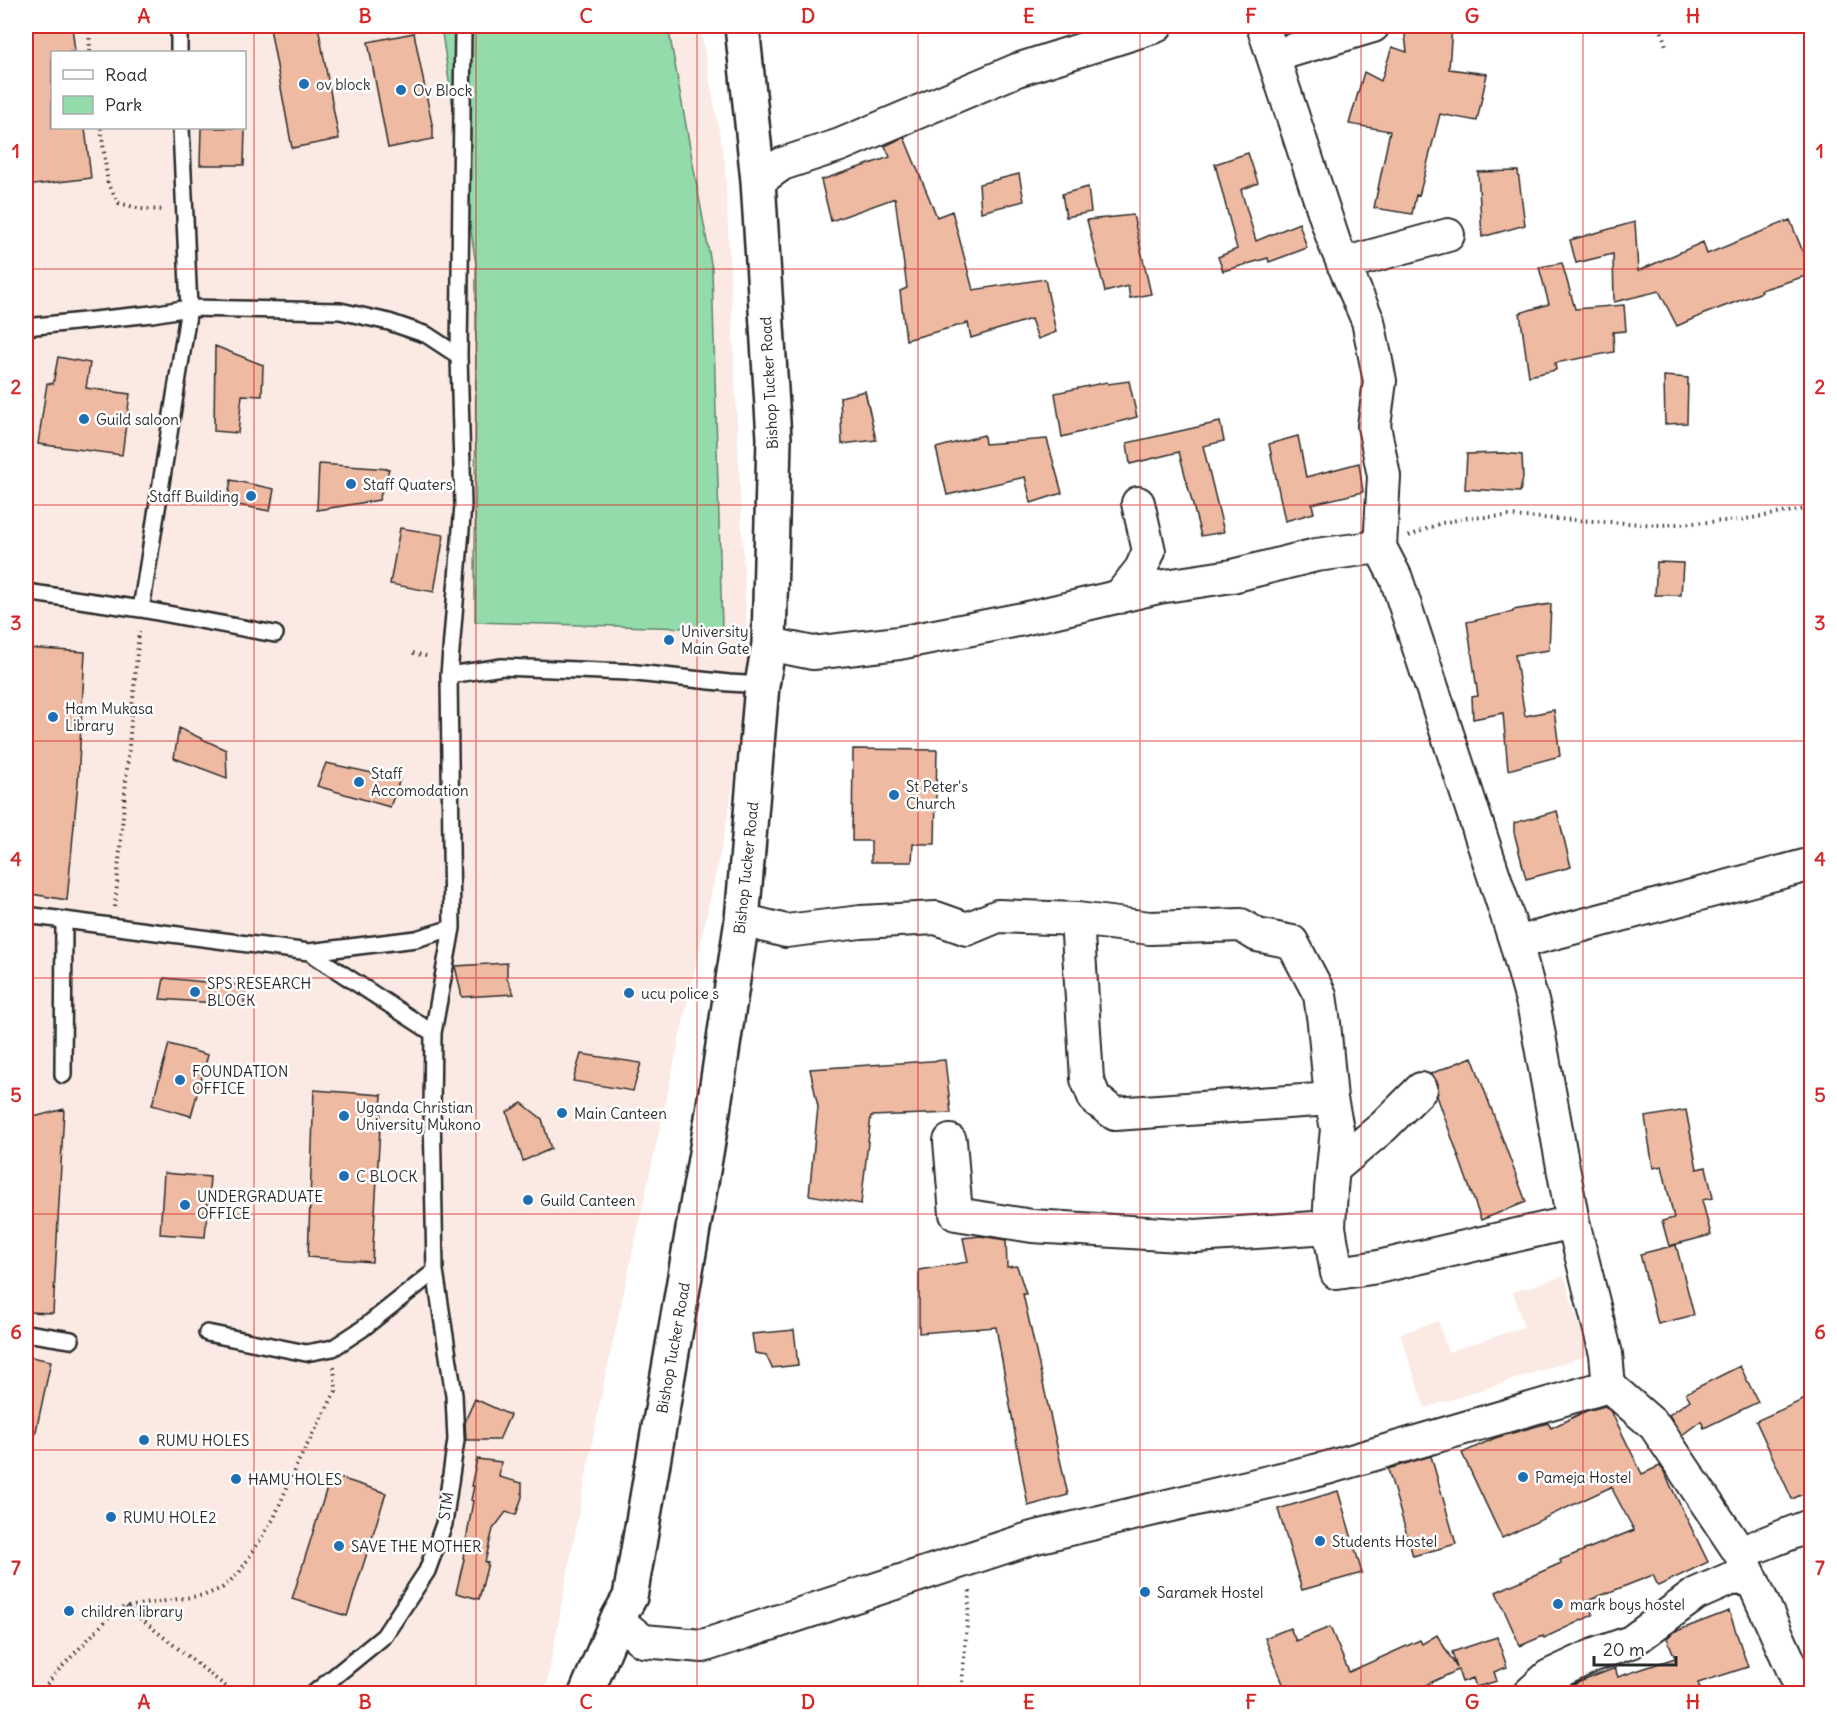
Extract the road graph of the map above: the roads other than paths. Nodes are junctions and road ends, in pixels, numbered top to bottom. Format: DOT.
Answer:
graph roads {
  1 [pos="180,26"];
  2 [pos="742,26"];
  3 [pos="1156,26"];
  4 [pos="1263,26"];
  5 [pos="1372,26"];
  6 [pos="463,28"];
  7 [pos="179,51"];
  8 [pos="1273,56"];
  9 [pos="181,129"];
  10 [pos="758,181"];
  11 [pos="1448,235"];
  12 [pos="1343,264"];
  13 [pos="189,308"];
  14 [pos="26,327"];
  15 [pos="459,356"];
  16 [pos="1138,503"];
  17 [pos="1380,547"];
  18 [pos="26,592"];
  19 [pos="1119,597"];
  20 [pos="141,609"];
  21 [pos="275,634"];
  22 [pos="769,644"];
  23 [pos="449,675"];
  24 [pos="762,685"];
  25 [pos="1812,864"];
  26 [pos="26,915"];
  27 [pos="1077,919"];
  28 [pos="64,920"];
  29 [pos="742,920"];
  30 [pos="452,928"];
  31 [pos="1516,942"];
  32 [pos="309,952"];
  33 [pos="433,1033"];
  34 [pos="63,1075"];
  35 [pos="1421,1089"];
  36 [pos="1331,1099"];
  37 [pos="950,1141"];
  38 [pos="1333,1169"];
  39 [pos="1573,1222"];
  40 [pos="1329,1227"];
  41 [pos="435,1271"];
  42 [pos="26,1333"];
  43 [pos="207,1333"];
  44 [pos="71,1340"];
  45 [pos="1609,1386"];
  46 [pos="1812,1525"];
  47 [pos="1746,1566"];
  48 [pos="617,1620"];
  49 [pos="313,1694"];
  50 [pos="586,1694"];
  51 [pos="1529,1694"];
  52 [pos="1804,1694"];
  1 -- 7 [label="lane"];
  2 -- 10 [label="main road, Bishop Tucker Road"];
  3 -- 10 [label="street"];
  4 -- 8 [label="street"];
  5 -- 8 [label="street"];
  6 -- 15 [label="lane, STM"];
  8 -- 12 [label="street"];
  9 -- 13 [label="lane"];
  10 -- 22 [label="main road, Bishop Tucker Road"];
  11 -- 12 [label="street"];
  12 -- 17 [label="street"];
  13 -- 14 [label="lane"];
  13 -- 15 [label="lane"];
  13 -- 20 [label="lane"];
  15 -- 23 [label="lane, STM"];
  16 -- 19 [label="street"];
  17 -- 19 [label="street"];
  17 -- 31 [label="street"];
  18 -- 20 [label="lane"];
  19 -- 22 [label="street"];
  20 -- 21 [label="lane"];
  22 -- 24 [label="main road, Bishop Tucker Road"];
  23 -- 24 [label="lane"];
  23 -- 30 [label="lane, STM"];
  24 -- 29 [label="main road, Bishop Tucker Road"];
  25 -- 31 [label="street"];
  26 -- 28 [label="lane"];
  27 -- 29 [label="street"];
  27 -- 36 [label="street"];
  27 -- 36 [label="street"];
  28 -- 32 [label="lane"];
  28 -- 34 [label="lane"];
  29 -- 48 [label="main road, Bishop Tucker Road"];
  30 -- 32 [label="lane"];
  30 -- 33 [label="lane, STM"];
  31 -- 39 [label="street"];
  32 -- 33 [label="lane"];
  33 -- 41 [label="lane, STM"];
  35 -- 38 [label="street"];
  36 -- 38 [label="street"];
  37 -- 40 [label="street"];
  38 -- 40 [label="street"];
  39 -- 40 [label="street"];
  39 -- 45 [label="street"];
  41 -- 43 [label="lane"];
  41 -- 49 [label="lane, STM"];
  42 -- 44 [label="lane"];
  45 -- 47 [label="street"];
  45 -- 48 [label="street"];
  46 -- 47 [label="street"];
  47 -- 51 [label="street"];
  47 -- 52 [label="street"];
  48 -- 50 [label="main road, Bishop Tucker Road"];
}
